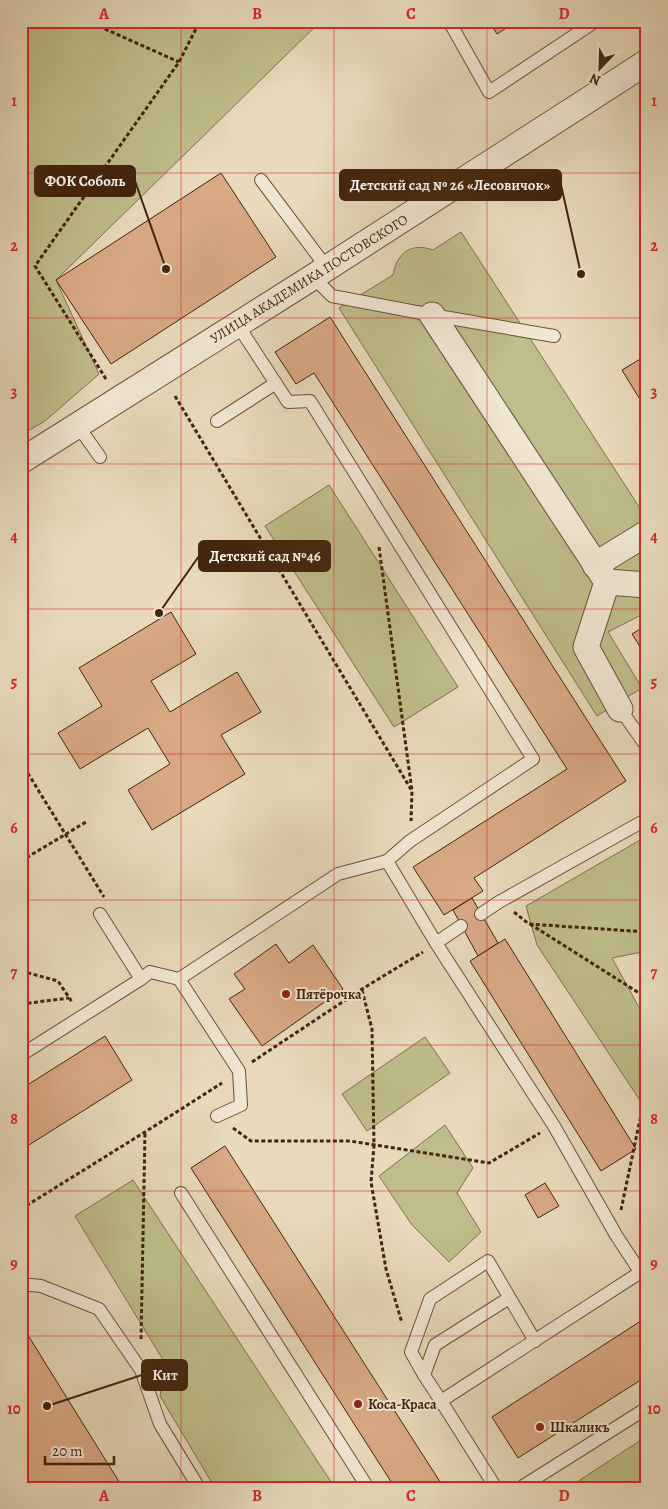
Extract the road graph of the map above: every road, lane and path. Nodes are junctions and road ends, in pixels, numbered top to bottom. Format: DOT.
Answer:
graph roads {
  1 [pos="87,21"];
  2 [pos="200,21"];
  3 [pos="449,21"];
  4 [pos="596,21"];
  5 [pos="179,62"];
  6 [pos="647,62"];
  7 [pos="261,180"];
  8 [pos="320,273"];
  9 [pos="432,316"];
  10 [pos="237,324"];
  11 [pos="554,336"];
  12 [pos="276,383"];
  13 [pos="175,396"];
  14 [pos="119,400"];
  15 [pos="218,421"];
  16 [pos="78,426"];
  17 [pos="100,458"];
  18 [pos="21,461"];
  19 [pos="647,533"];
  20 [pos="379,541"];
  21 [pos="601,573"];
  22 [pos="647,586"];
  23 [pos="620,709"];
  24 [pos="647,747"];
  25 [pos="21,762"];
  26 [pos="412,791"];
  27 [pos="647,819"];
  28 [pos="86,822"];
  29 [pos="66,834"];
  30 [pos="410,841"];
  31 [pos="387,861"];
  32 [pos="21,862"];
  33 [pos="106,899"];
  34 [pos="499,902"];
  35 [pos="100,914"];
  36 [pos="482,914"];
  37 [pos="530,924"];
  38 [pos="461,926"];
  39 [pos="647,932"];
  40 [pos="436,943"];
  41 [pos="21,971"];
  42 [pos="141,979"];
  43 [pos="179,979"];
  44 [pos="362,989"];
  45 [pos="69,998"];
  46 [pos="647,998"];
  47 [pos="21,1004"];
  48 [pos="82,1018"];
  49 [pos="21,1055"];
  50 [pos="647,1086"];
  51 [pos="217,1116"];
  52 [pos="554,1126"];
  53 [pos="145,1132"];
  54 [pos="374,1146"];
  55 [pos="180,1193"];
  56 [pos="616,1235"];
  57 [pos="644,1270"];
  58 [pos="21,1284"];
  59 [pos="510,1298"];
  60 [pos="535,1340"];
  61 [pos="411,1352"];
  62 [pos="141,1370"];
  63 [pos="424,1376"];
  64 [pos="441,1401"];
  65 [pos="647,1408"];
  66 [pos="199,1488"];
  67 [pos="368,1488"];
  68 [pos="496,1488"];
  69 [pos="520,1488"];
  1 -- 5 [label="path"];
  2 -- 5 [label="path"];
  3 -- 4 [label="lane"];
  5 -- 14 [label="path"];
  6 -- 8 [label="street, УЛИЦА АКАДЕМИКА ПОСТОВСКОГО"];
  7 -- 8 [label="lane"];
  8 -- 9 [label="lane"];
  8 -- 10 [label="street, УЛИЦА АКАДЕМИКА ПОСТОВСКОГО"];
  9 -- 11 [label="lane"];
  9 -- 21 [label="street"];
  10 -- 12 [label="lane"];
  10 -- 14 [label="street, УЛИЦА АКАДЕМИКА ПОСТОВСКОГО"];
  12 -- 15 [label="lane"];
  12 -- 30 [label="lane"];
  13 -- 26 [label="path"];
  14 -- 16 [label="street, УЛИЦА АКАДЕМИКА ПОСТОВСКОГО"];
  16 -- 17 [label="lane"];
  16 -- 18 [label="street, УЛИЦА АКАДЕМИКА ПОСТОВСКОГО"];
  19 -- 21 [label="street"];
  20 -- 26 [label="path"];
  21 -- 22 [label="street"];
  21 -- 23 [label="street"];
  23 -- 24 [label="lane"];
  25 -- 29 [label="path"];
  26 -- 30 [label="path"];
  27 -- 34 [label="lane"];
  28 -- 29 [label="path"];
  29 -- 32 [label="path"];
  29 -- 33 [label="path"];
  30 -- 31 [label="lane"];
  31 -- 40 [label="lane"];
  31 -- 43 [label="lane"];
  34 -- 36 [label="lane"];
  34 -- 37 [label="path"];
  35 -- 42 [label="lane"];
  37 -- 39 [label="path"];
  37 -- 46 [label="path"];
  38 -- 40 [label="lane"];
  40 -- 52 [label="lane"];
  41 -- 45 [label="path"];
  42 -- 43 [label="lane"];
  42 -- 48 [label="lane"];
  43 -- 51 [label="lane"];
  44 -- 54 [label="path"];
  45 -- 47 [label="path"];
  45 -- 48 [label="path"];
  48 -- 49 [label="lane"];
  50 -- 56 [label="path"];
  51 -- 54 [label="path"];
  52 -- 54 [label="path"];
  52 -- 56 [label="lane"];
  53 -- 62 [label="path"];
  54 -- 61 [label="path"];
  55 -- 67 [label="lane"];
  56 -- 57 [label="lane"];
  57 -- 60 [label="lane"];
  58 -- 62 [label="lane"];
  59 -- 60 [label="lane"];
  59 -- 61 [label="lane"];
  59 -- 63 [label="lane"];
  60 -- 64 [label="lane"];
  61 -- 63 [label="lane"];
  62 -- 66 [label="lane"];
  63 -- 64 [label="lane"];
  64 -- 68 [label="lane"];
  65 -- 69 [label="lane"];
}
